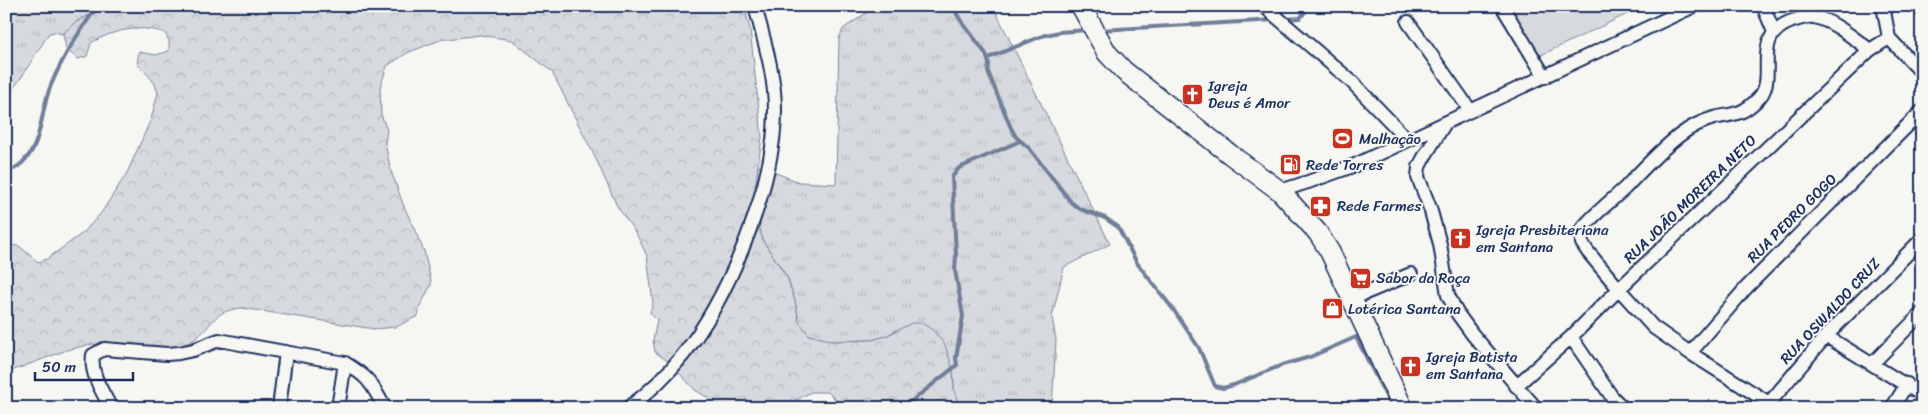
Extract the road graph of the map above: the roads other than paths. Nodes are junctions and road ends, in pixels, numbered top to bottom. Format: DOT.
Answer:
graph roads {
  1 [pos="755,6"];
  2 [pos="1081,6"];
  3 [pos="1264,6"];
  4 [pos="1502,6"];
  5 [pos="1694,6"];
  6 [pos="1763,6"];
  7 [pos="1883,6"];
  8 [pos="1918,6"];
  9 [pos="1922,10"];
  10 [pos="1408,22"];
  11 [pos="1774,32"];
  12 [pos="1889,38"];
  13 [pos="1870,50"];
  14 [pos="1922,73"];
  15 [pos="1545,77"];
  16 [pos="1470,110"];
  17 [pos="1922,111"];
  18 [pos="1446,122"];
  19 [pos="1408,140"];
  20 [pos="1280,191"];
  21 [pos="1922,239"];
  22 [pos="1411,274"];
  23 [pos="1618,289"];
  24 [pos="1351,299"];
  25 [pos="1919,321"];
  26 [pos="1826,336"];
  27 [pos="1571,337"];
  28 [pos="286,352"];
  29 [pos="1690,353"];
  30 [pos="345,363"];
  31 [pos="1872,364"];
  32 [pos="1907,384"];
  33 [pos="1516,386"];
  34 [pos="1922,394"];
  35 [pos="1767,405"];
  36 [pos="632,406"];
  37 [pos="111,408"];
  38 [pos="279,408"];
  39 [pos="338,408"];
  40 [pos="384,408"];
  41 [pos="1403,408"];
  42 [pos="1536,408"];
  43 [pos="1623,408"];
  44 [pos="1892,408"];
  1 -- 36 [label="street"];
  2 -- 20 [label="main road"];
  3 -- 19 [label="street"];
  4 -- 15 [label="street"];
  5 -- 15 [label="street"];
  6 -- 11 [label="street"];
  7 -- 12 [label="street"];
  8 -- 9 [label="street"];
  10 -- 16 [label="street"];
  11 -- 13 [label="street"];
  11 -- 23 [label="street"];
  12 -- 13 [label="street, RUA JOÃO MOREIRA NETO"];
  12 -- 14 [label="street"];
  13 -- 23 [label="street, RUA JOÃO MOREIRA NETO"];
  15 -- 16 [label="street"];
  16 -- 18 [label="street"];
  17 -- 29 [label="street, RUA PEDRO GOGO"];
  18 -- 19 [label="street"];
  18 -- 33 [label="street"];
  19 -- 20 [label="street"];
  20 -- 24 [label="main road"];
  21 -- 26 [label="street, RUA OSWALDO CRUZ"];
  22 -- 24 [label="street"];
  23 -- 27 [label="street, RUA JOÃO MOREIRA NETO"];
  23 -- 29 [label="street"];
  24 -- 41 [label="main road"];
  25 -- 31 [label="street"];
  26 -- 31 [label="street"];
  26 -- 35 [label="street, RUA OSWALDO CRUZ"];
  27 -- 33 [label="street, RUA JOÃO MOREIRA NETO"];
  27 -- 43 [label="street"];
  28 -- 30 [label="street"];
  28 -- 37 [label="street"];
  28 -- 38 [label="street"];
  29 -- 35 [label="street"];
  30 -- 39 [label="street"];
  30 -- 40 [label="street"];
  31 -- 32 [label="street"];
  32 -- 34 [label="street"];
  32 -- 44 [label="street"];
  33 -- 42 [label="street"];
}
